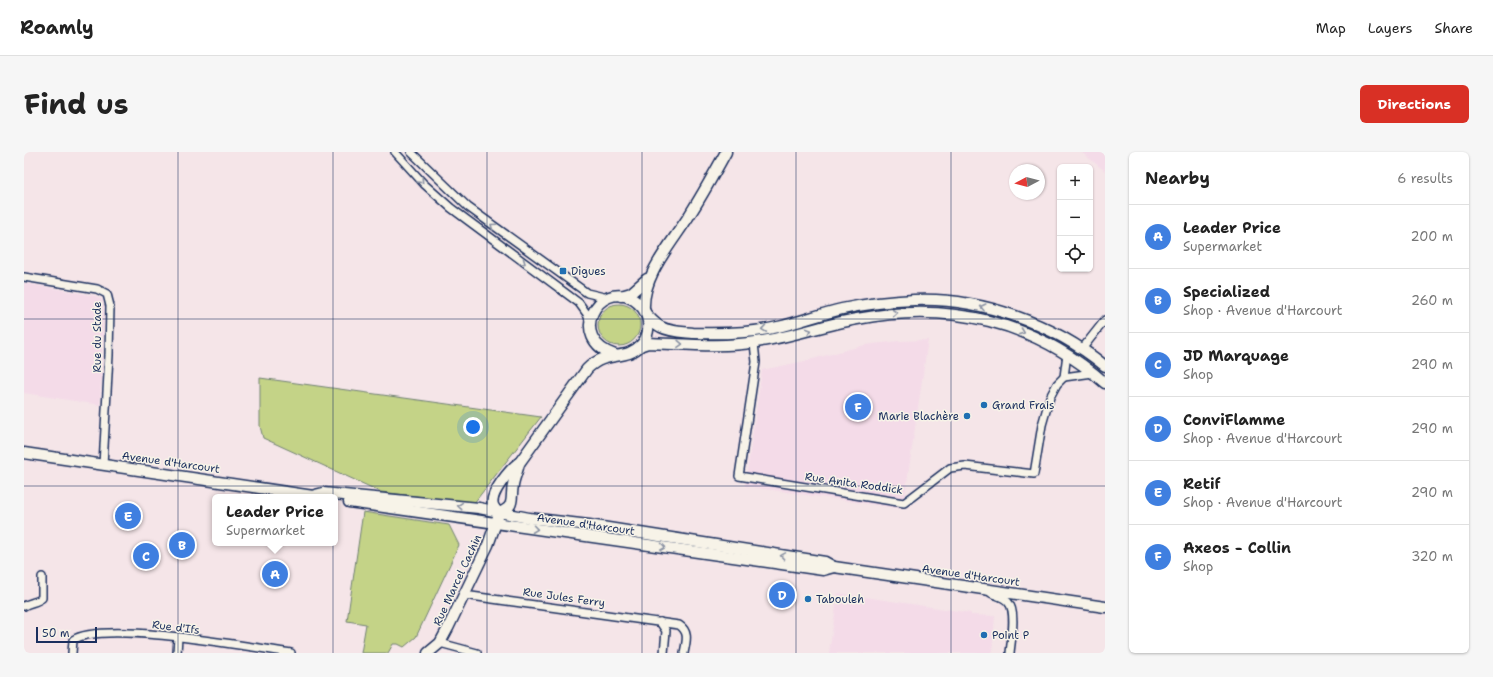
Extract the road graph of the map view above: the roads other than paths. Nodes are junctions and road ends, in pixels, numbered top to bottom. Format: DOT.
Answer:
graph roads {
  1 [pos="395,152"];
  2 [pos="411,152"];
  3 [pos="726,152"];
  4 [pos="651,275"];
  5 [pos="24,277"];
  6 [pos="619,296"];
  7 [pos="608,298"];
  8 [pos="645,312"];
  9 [pos="1105,320"];
  10 [pos="590,323"];
  11 [pos="594,341"];
  12 [pos="754,343"];
  13 [pos="642,345"];
  14 [pos="1082,349"];
  15 [pos="1067,354"];
  16 [pos="616,355"];
  17 [pos="1105,366"];
  18 [pos="586,369"];
  19 [pos="1093,373"];
  20 [pos="1064,377"];
  21 [pos="1105,383"];
  22 [pos="24,453"];
  23 [pos="520,462"];
  24 [pos="103,465"];
  25 [pos="304,494"];
  26 [pos="321,494"];
  27 [pos="333,494"];
  28 [pos="338,494"];
  29 [pos="338,500"];
  30 [pos="497,517"];
  31 [pos="834,567"];
  32 [pos="42,577"];
  33 [pos="979,589"];
  34 [pos="464,595"];
  35 [pos="24,606"];
  36 [pos="1105,607"];
  37 [pos="660,622"];
  38 [pos="178,637"];
  39 [pos="440,643"];
  40 [pos="250,650"];
  41 [pos="72,653"];
  42 [pos="177,653"];
  43 [pos="291,653"];
  44 [pos="428,653"];
  45 [pos="477,653"];
  46 [pos="664,653"];
  47 [pos="684,653"];
  48 [pos="1010,653"];
  1 -- 10 [label="street, one-way"];
  7 -- 2 [label="street, one-way"];
  3 -- 4 [label="main road"];
  4 -- 6 [label="main road"];
  4 -- 8 [label="main road"];
  5 -- 24 [label="street, Rue du Stade"];
  6 -- 7 [label="main road"];
  6 -- 8 [label="main road"];
  7 -- 10 [label="main road"];
  8 -- 13 [label="main road"];
  14 -- 8 [label="main road, one-way"];
  9 -- 14 [label="street"];
  10 -- 11 [label="main road"];
  11 -- 16 [label="main road"];
  11 -- 18 [label="main road"];
  13 -- 12 [label="main road, one-way"];
  12 -- 15 [label="main road, one-way"];
  12 -- 20 [label="street, Rue Anita Roddick"];
  13 -- 16 [label="main road"];
  14 -- 17 [label="main road"];
  15 -- 19 [label="main road"];
  15 -- 20 [label="street, Rue Anita Roddick"];
  16 -- 18 [label="main road"];
  18 -- 23 [label="main road"];
  19 -- 20 [label="street"];
  19 -- 21 [label="main road"];
  22 -- 24 [label="main road, Avenue d'Harcourt"];
  23 -- 30 [label="main road"];
  23 -- 30 [label="main road"];
  24 -- 25 [label="main road, Avenue d'Harcourt"];
  27 -- 26 [label="main road, Avenue d'Harcourt, one-way"];
  30 -- 28 [label="main road, Avenue d'Harcourt, one-way"];
  29 -- 30 [label="main road, Avenue d'Harcourt"];
  31 -- 30 [label="main road, Avenue d'Harcourt, one-way"];
  30 -- 31 [label="main road, Avenue d'Harcourt, one-way"];
  30 -- 34 [label="main road, Rue Marcel Cachin"];
  31 -- 33 [label="main road, Avenue d'Harcourt"];
  32 -- 35 [label="street"];
  33 -- 36 [label="main road, Avenue d'Harcourt"];
  33 -- 48 [label="street"];
  34 -- 37 [label="street, Rue Jules Ferry"];
  34 -- 39 [label="main road, Rue Marcel Cachin"];
  37 -- 46 [label="street"];
  37 -- 47 [label="street, Rue Jules Ferry"];
  38 -- 40 [label="street, Rue d'Ifs"];
  38 -- 41 [label="street, Rue d'Ifs"];
  38 -- 42 [label="street"];
  39 -- 44 [label="main road, Rue Marcel Cachin"];
  39 -- 45 [label="street"];
  40 -- 43 [label="street, Rue d'Ifs"];
}
